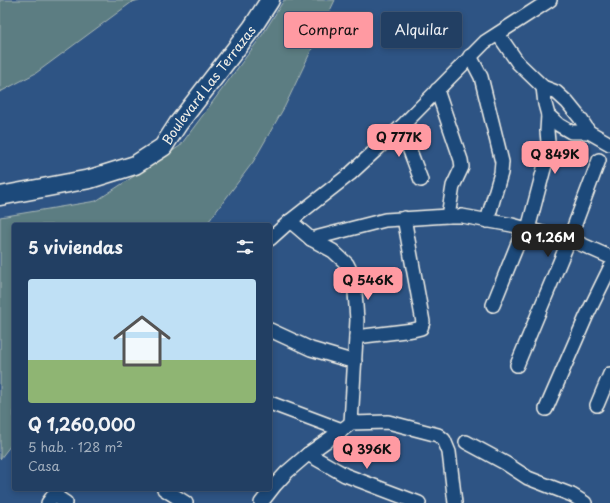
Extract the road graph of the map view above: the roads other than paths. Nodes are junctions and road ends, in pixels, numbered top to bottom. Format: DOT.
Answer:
graph roads {
  1 [pos="270,0"];
  2 [pos="550,0"];
  3 [pos="498,34"];
  4 [pos="470,56"];
  5 [pos="543,88"];
  6 [pos="437,90"];
  7 [pos="548,115"];
  8 [pos="401,127"];
  9 [pos="589,132"];
  10 [pos="610,144"];
  11 [pos="599,160"];
  12 [pos="421,180"];
  13 [pos="0,196"];
  14 [pos="448,216"];
  15 [pos="404,218"];
  16 [pos="290,221"];
  17 [pos="487,221"];
  18 [pos="526,229"];
  19 [pos="272,237"];
  20 [pos="311,239"];
  21 [pos="569,240"];
  22 [pos="610,257"];
  23 [pos="610,268"];
  24 [pos="493,305"];
  25 [pos="272,331"];
  26 [pos="356,337"];
  27 [pos="355,362"];
  28 [pos="518,365"];
  29 [pos="610,374"];
  30 [pos="272,403"];
  31 [pos="597,405"];
  32 [pos="546,409"];
  33 [pos="346,427"];
  34 [pos="466,442"];
  35 [pos="308,454"];
  36 [pos="272,484"];
  37 [pos="167,491"];
  38 [pos="268,491"];
  39 [pos="53,496"];
  40 [pos="66,503"];
  41 [pos="186,503"];
  42 [pos="261,503"];
  43 [pos="419,503"];
  44 [pos="455,503"];
  45 [pos="585,503"];
  1 -- 13 [label="main road, Boulevard Las Terrazas"];
  2 -- 3 [label="street"];
  3 -- 4 [label="street"];
  3 -- 5 [label="street"];
  4 -- 6 [label="street"];
  4 -- 17 [label="street"];
  5 -- 7 [label="street"];
  5 -- 9 [label="street"];
  6 -- 8 [label="street"];
  6 -- 14 [label="street"];
  7 -- 9 [label="street"];
  7 -- 18 [label="street"];
  8 -- 12 [label="street"];
  8 -- 16 [label="street"];
  9 -- 10 [label="street"];
  11 -- 21 [label="street"];
  14 -- 15 [label="street"];
  14 -- 17 [label="street"];
  15 -- 20 [label="street"];
  15 -- 26 [label="street"];
  16 -- 19 [label="street"];
  16 -- 20 [label="street"];
  17 -- 18 [label="street"];
  18 -- 21 [label="street"];
  18 -- 24 [label="street"];
  20 -- 26 [label="street"];
  21 -- 22 [label="street"];
  21 -- 28 [label="street"];
  23 -- 32 [label="street"];
  25 -- 27 [label="street"];
  26 -- 27 [label="street"];
  27 -- 33 [label="street"];
  29 -- 31 [label="street"];
  30 -- 33 [label="street"];
  33 -- 35 [label="street"];
  33 -- 44 [label="street"];
  34 -- 45 [label="street"];
  35 -- 36 [label="street"];
  35 -- 43 [label="street"];
  37 -- 41 [label="street"];
  38 -- 42 [label="street"];
  39 -- 40 [label="street"];
}
